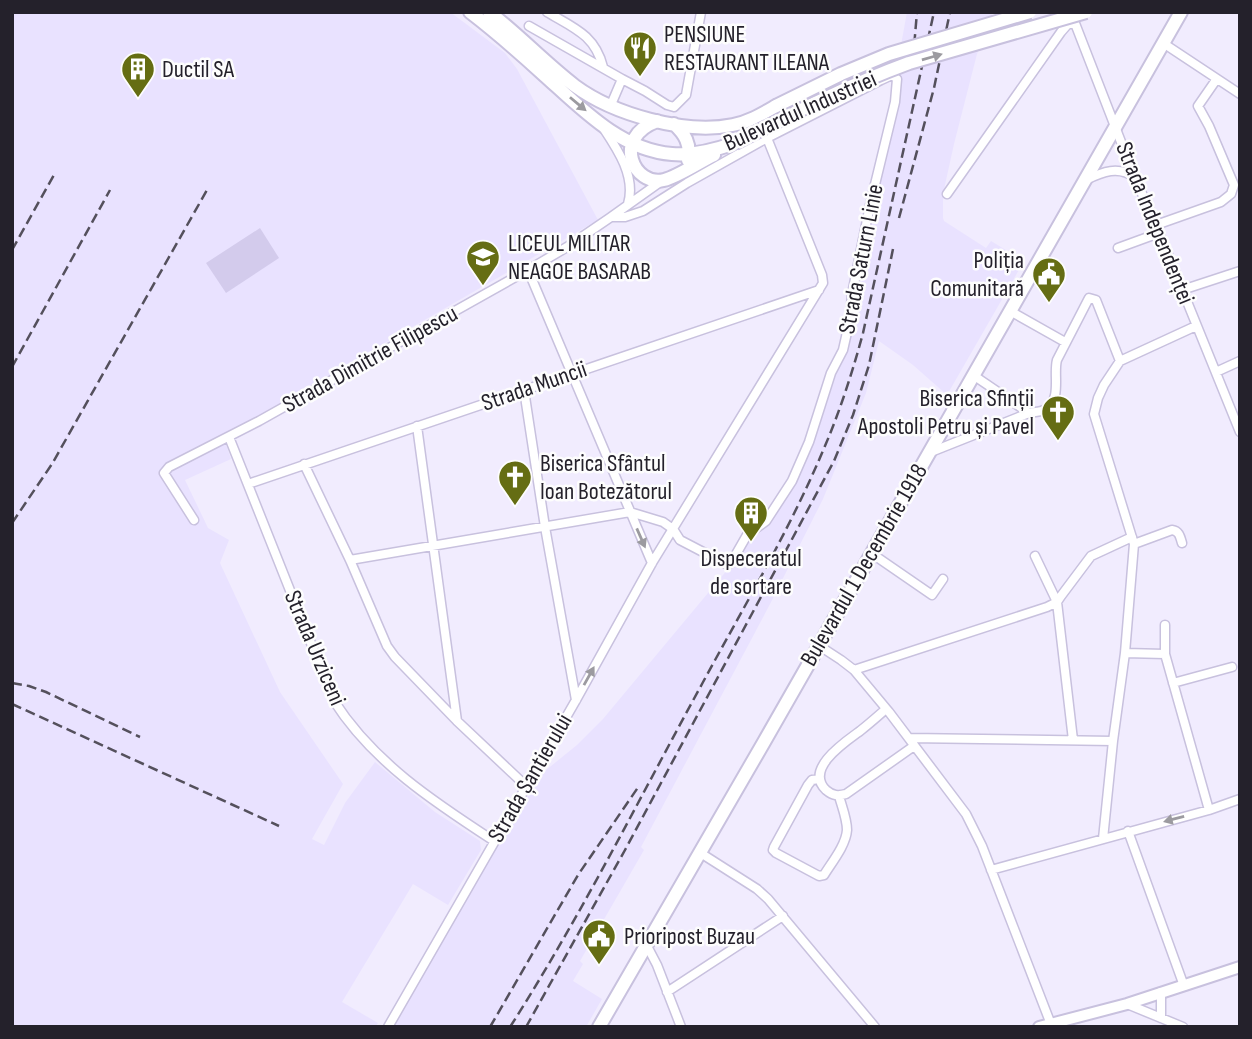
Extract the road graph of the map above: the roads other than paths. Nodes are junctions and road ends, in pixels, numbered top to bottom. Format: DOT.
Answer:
graph roads {
  1 [pos="470,12"];
  2 [pos="489,12"];
  3 [pos="547,12"];
  4 [pos="701,12"];
  5 [pos="1030,12"];
  6 [pos="1071,12"];
  7 [pos="1086,12"];
  8 [pos="1174,12"];
  9 [pos="1181,12"];
  10 [pos="1075,24"];
  11 [pos="529,26"];
  12 [pos="1171,30"];
  13 [pos="1163,43"];
  14 [pos="603,67"];
  15 [pos="622,79"];
  16 [pos="1216,80"];
  17 [pos="897,82"];
  18 [pos="1240,94"];
  19 [pos="611,107"];
  20 [pos="657,121"];
  21 [pos="600,123"];
  22 [pos="674,123"];
  23 [pos="1116,127"];
  24 [pos="767,138"];
  25 [pos="631,143"];
  26 [pos="735,143"];
  27 [pos="689,155"];
  28 [pos="631,157"];
  29 [pos="681,172"];
  30 [pos="1135,178"];
  31 [pos="628,180"];
  32 [pos="663,180"];
  33 [pos="1086,180"];
  34 [pos="947,194"];
  35 [pos="628,204"];
  36 [pos="611,217"];
  37 [pos="1158,229"];
  38 [pos="1118,248"];
  39 [pos="528,270"];
  40 [pos="1240,271"];
  41 [pos="819,290"];
  42 [pos="1182,290"];
  43 [pos="1010,311"];
  44 [pos="1196,326"];
  45 [pos="1065,342"];
  46 [pos="1120,361"];
  47 [pos="1240,362"];
  48 [pos="1216,372"];
  49 [pos="571,373"];
  50 [pos="973,375"];
  51 [pos="524,390"];
  52 [pos="1029,412"];
  53 [pos="417,426"];
  54 [pos="1240,432"];
  55 [pos="229,437"];
  56 [pos="928,453"];
  57 [pos="304,464"];
  58 [pos="248,484"];
  59 [pos="630,512"];
  60 [pos="194,520"];
  61 [pos="545,527"];
  62 [pos="673,529"];
  63 [pos="1133,541"];
  64 [pos="1182,542"];
  65 [pos="433,547"];
  66 [pos="871,553"];
  67 [pos="1035,556"];
  68 [pos="350,560"];
  69 [pos="652,563"];
  70 [pos="943,579"];
  71 [pos="1056,602"];
  72 [pos="1165,625"];
  73 [pos="818,645"];
  74 [pos="1125,653"];
  75 [pos="1165,654"];
  76 [pos="1232,667"];
  77 [pos="854,670"];
  78 [pos="1174,683"];
  79 [pos="576,700"];
  80 [pos="886,709"];
  81 [pos="457,721"];
  82 [pos="1073,740"];
  83 [pos="1113,741"];
  84 [pos="911,742"];
  85 [pos="819,779"];
  86 [pos="526,786"];
  87 [pos="839,796"];
  88 [pos="1240,799"];
  89 [pos="1209,810"];
  90 [pos="1128,831"];
  91 [pos="1103,839"];
  92 [pos="494,841"];
  93 [pos="699,852"];
  94 [pos="991,870"];
  95 [pos="783,916"];
  96 [pos="646,944"];
  97 [pos="1240,967"];
  98 [pos="1184,986"];
  99 [pos="667,992"];
  100 [pos="1161,992"];
  101 [pos="1127,1004"];
  102 [pos="1161,1018"];
  103 [pos="1047,1026"];
  104 [pos="388,1027"];
  105 [pos="598,1027"];
  106 [pos="681,1027"];
  107 [pos="875,1027"];
  108 [pos="1183,1027"];
  1 -- 21 [label="main road, Bulevardul Industriei, one-way"];
  2 -- 19 [label="main road, Bulevardul Industriei"];
  3 -- 14 [label="street"];
  4 -- 15 [label="street"];
  5 -- 22 [label="main road, Bulevardul Industriei, bridge"];
  6 -- 10 [label="street, Strada Independenței"];
  26 -- 7 [label="main road, Bulevardul Industriei, one-way, bridge"];
  8 -- 12 [label="main road, Bulevardul 1 Decembrie 1918"];
  9 -- 12 [label="main road, Bulevardul 1 Decembrie 1918"];
  10 -- 23 [label="street, Strada Independenței"];
  10 -- 34 [label="street"];
  11 -- 14 [label="street"];
  12 -- 13 [label="main road, Bulevardul 1 Decembrie 1918"];
  13 -- 16 [label="street"];
  13 -- 23 [label="main road, Bulevardul 1 Decembrie 1918"];
  14 -- 15 [label="street"];
  15 -- 19 [label="street"];
  16 -- 18 [label="street"];
  16 -- 37 [label="street"];
  17 -- 24 [label="street, Strada Dimitrie Filipescu"];
  17 -- 62 [label="street, Strada Saturn Linie"];
  19 -- 20 [label="main road, Bulevardul Industriei"];
  20 -- 22 [label="main road, Bulevardul Industriei"];
  20 -- 25 [label="main road"];
  21 -- 25 [label="main road, Bulevardul Industriei"];
  21 -- 31 [label="street"];
  22 -- 27 [label="main road"];
  23 -- 30 [label="street, Strada Independenței"];
  23 -- 33 [label="main road, Bulevardul 1 Decembrie 1918"];
  24 -- 36 [label="street, Strada Dimitrie Filipescu"];
  24 -- 41 [label="street"];
  25 -- 27 [label="main road, Bulevardul Industriei"];
  25 -- 28 [label="main road"];
  26 -- 27 [label="main road, Bulevardul Industriei"];
  26 -- 29 [label="main road"];
  27 -- 29 [label="main road"];
  28 -- 31 [label="street"];
  28 -- 32 [label="main road"];
  29 -- 32 [label="main road"];
  30 -- 33 [label="street"];
  30 -- 37 [label="street, Strada Independenței"];
  31 -- 35 [label="street"];
  32 -- 35 [label="street"];
  33 -- 43 [label="main road, Bulevardul 1 Decembrie 1918"];
  35 -- 36 [label="street"];
  36 -- 39 [label="street, Strada Dimitrie Filipescu"];
  37 -- 38 [label="street"];
  37 -- 42 [label="street, Strada Independenței"];
  39 -- 49 [label="street"];
  39 -- 55 [label="street, Strada Dimitrie Filipescu"];
  40 -- 42 [label="street"];
  41 -- 49 [label="street, Strada Muncii"];
  41 -- 62 [label="street, Strada Șantierului"];
  42 -- 44 [label="street, Strada Independenței"];
  43 -- 45 [label="street"];
  43 -- 50 [label="main road, Bulevardul 1 Decembrie 1918"];
  44 -- 46 [label="street"];
  44 -- 48 [label="street, Strada Independenței"];
  45 -- 46 [label="street"];
  45 -- 52 [label="street"];
  46 -- 63 [label="street"];
  47 -- 48 [label="street"];
  48 -- 54 [label="street, Strada Independenței"];
  49 -- 51 [label="street, Strada Muncii"];
  49 -- 59 [label="street"];
  50 -- 52 [label="street"];
  50 -- 56 [label="main road, Bulevardul 1 Decembrie 1918"];
  51 -- 53 [label="street, Strada Muncii"];
  51 -- 61 [label="street"];
  52 -- 56 [label="street"];
  53 -- 57 [label="street, Strada Muncii"];
  53 -- 65 [label="street"];
  55 -- 58 [label="street, Strada Urziceni"];
  55 -- 60 [label="street, Strada Dimitrie Filipescu"];
  56 -- 66 [label="main road, Bulevardul 1 Decembrie 1918"];
  57 -- 58 [label="street, Strada Muncii"];
  57 -- 68 [label="street"];
  58 -- 92 [label="street, Strada Urziceni"];
  59 -- 61 [label="street"];
  59 -- 62 [label="street"];
  59 -- 69 [label="street, one-way"];
  61 -- 65 [label="street"];
  61 -- 79 [label="street"];
  62 -- 69 [label="street, Strada Șantierului"];
  63 -- 64 [label="street"];
  63 -- 71 [label="street"];
  63 -- 74 [label="street"];
  65 -- 68 [label="street"];
  65 -- 81 [label="street"];
  66 -- 70 [label="street"];
  66 -- 73 [label="main road, Bulevardul 1 Decembrie 1918"];
  67 -- 71 [label="street"];
  68 -- 81 [label="street"];
  79 -- 69 [label="street, Strada Șantierului, one-way"];
  71 -- 77 [label="street"];
  71 -- 82 [label="street"];
  72 -- 75 [label="street"];
  73 -- 77 [label="street"];
  73 -- 93 [label="main road, Bulevardul 1 Decembrie 1918"];
  74 -- 75 [label="street"];
  74 -- 83 [label="street"];
  75 -- 78 [label="street"];
  76 -- 78 [label="street"];
  77 -- 80 [label="street"];
  78 -- 89 [label="street"];
  79 -- 86 [label="street, Strada Șantierului"];
  80 -- 84 [label="street"];
  80 -- 85 [label="street"];
  81 -- 86 [label="street"];
  82 -- 83 [label="street"];
  82 -- 84 [label="street"];
  83 -- 91 [label="street"];
  84 -- 87 [label="street"];
  84 -- 94 [label="street"];
  85 -- 87 [label="street"];
  85 -- 87 [label="street"];
  86 -- 92 [label="street, Strada Șantierului"];
  88 -- 89 [label="street"];
  89 -- 90 [label="street, one-way"];
  90 -- 91 [label="street"];
  90 -- 98 [label="street"];
  91 -- 94 [label="street"];
  92 -- 104 [label="street, Strada Șantierului"];
  93 -- 95 [label="street"];
  93 -- 96 [label="main road, Bulevardul 1 Decembrie 1918"];
  94 -- 103 [label="street"];
  95 -- 99 [label="street"];
  95 -- 107 [label="street"];
  96 -- 99 [label="street"];
  96 -- 105 [label="main road, Bulevardul 1 Decembrie 1918"];
  97 -- 98 [label="street"];
  98 -- 100 [label="street"];
  99 -- 106 [label="street"];
  100 -- 101 [label="street"];
  100 -- 102 [label="street"];
  101 -- 102 [label="street"];
  101 -- 103 [label="street"];
  102 -- 108 [label="street"];
}
